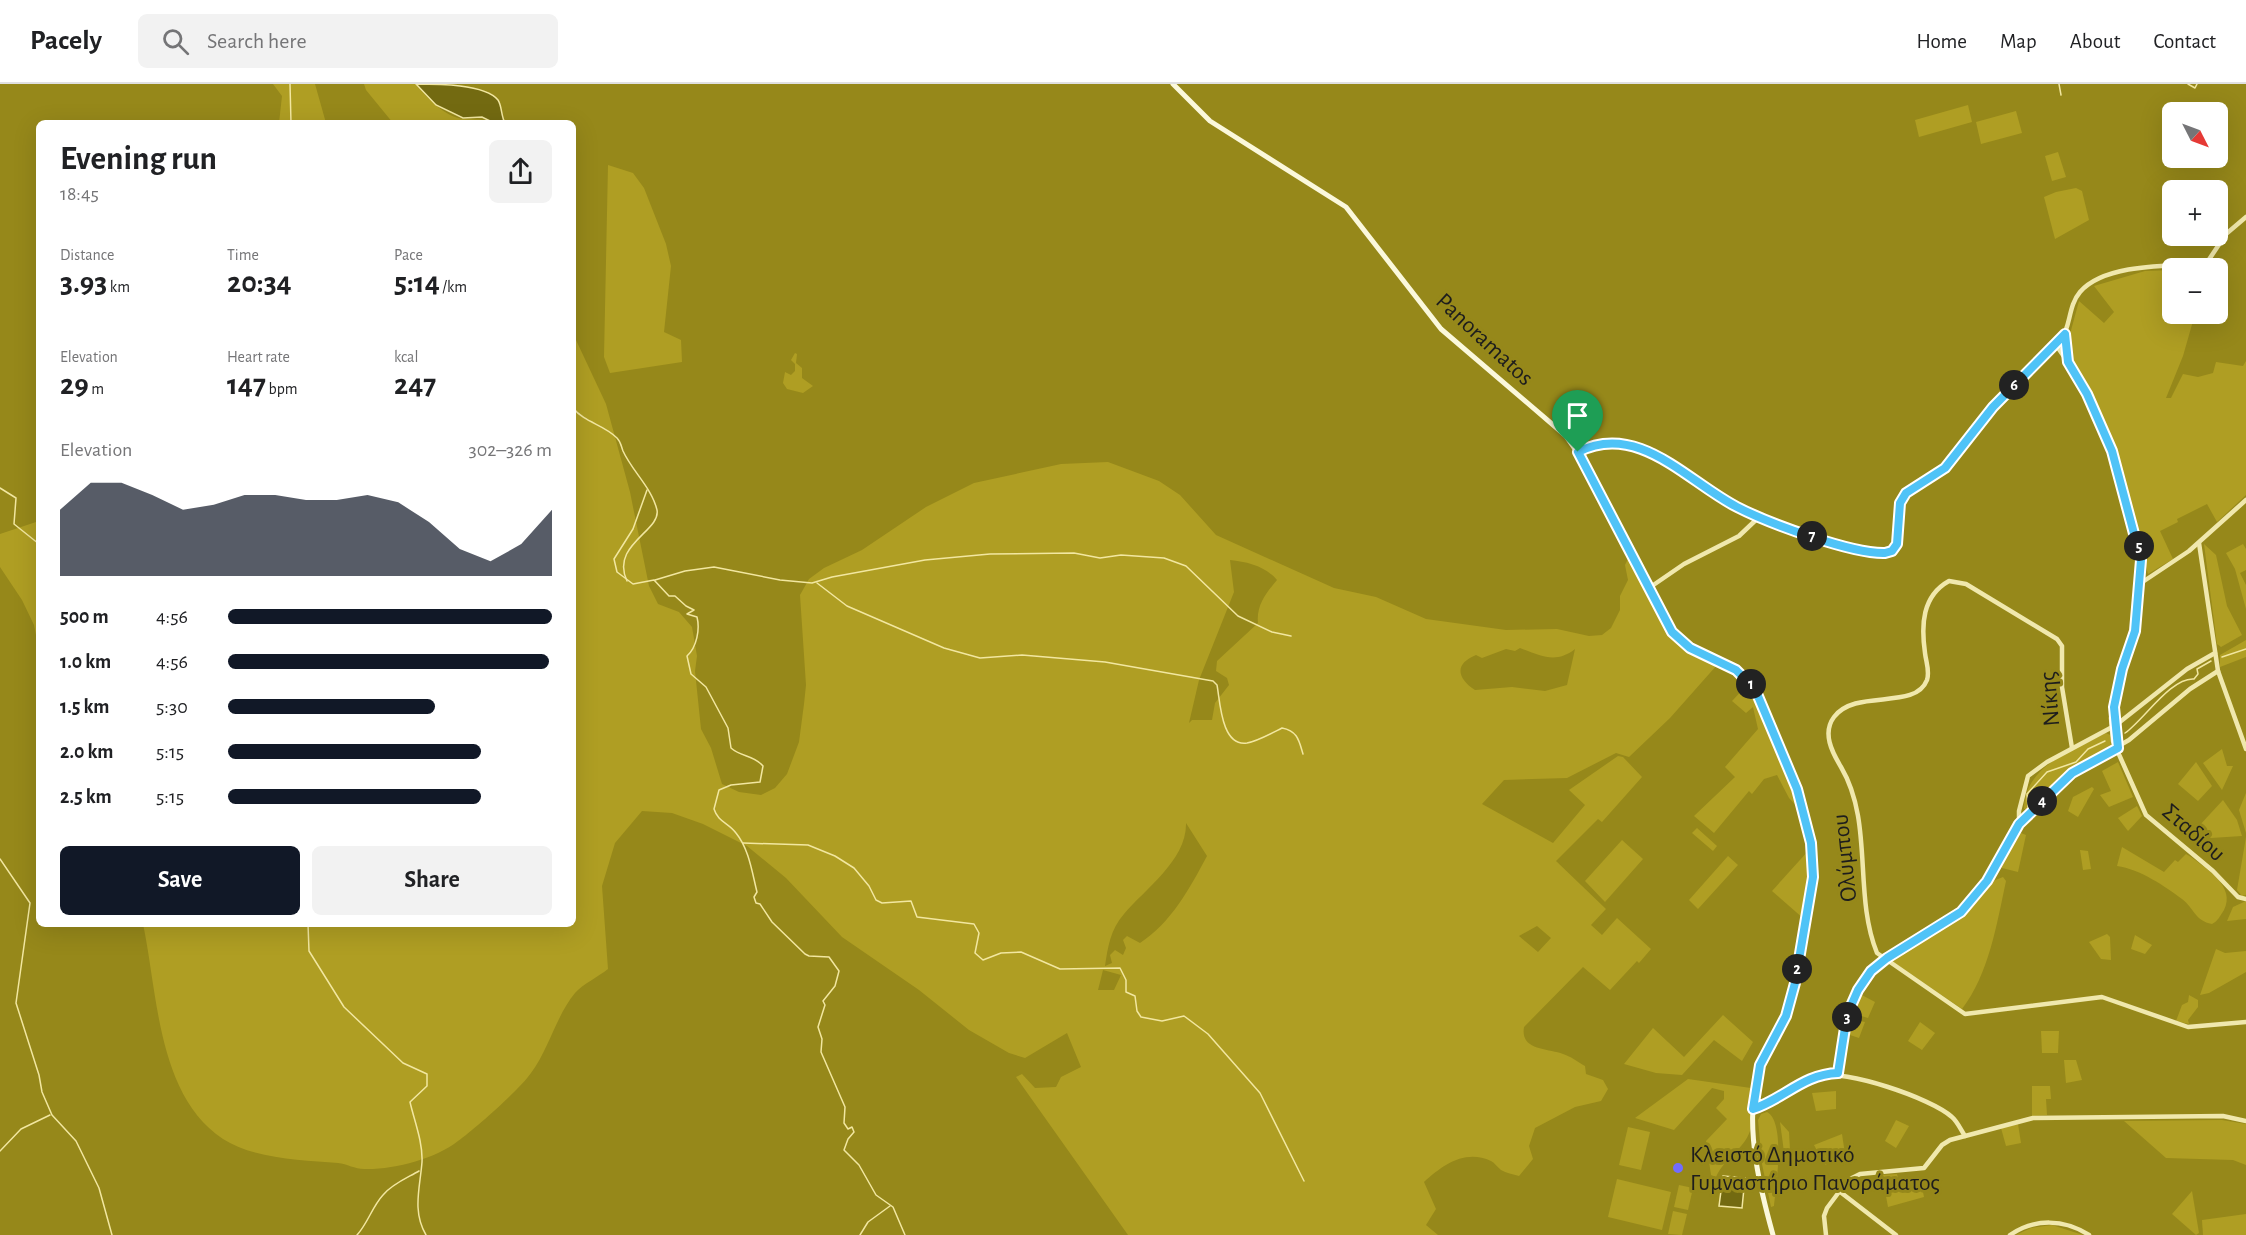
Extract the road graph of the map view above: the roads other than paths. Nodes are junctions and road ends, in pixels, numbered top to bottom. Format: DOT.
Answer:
graph roads {
  1 [pos="1173,84"];
  2 [pos="2245,218"];
  3 [pos="2065,334"];
  4 [pos="2056,345"];
  5 [pos="2068,362"];
  6 [pos="1578,452"];
  7 [pos="2246,500"];
  8 [pos="1759,517"];
  9 [pos="2199,543"];
  10 [pos="2141,583"];
  11 [pos="1648,588"];
  12 [pos="2062,646"];
  13 [pos="2215,653"];
  14 [pos="2218,671"];
  15 [pos="2112,727"];
  16 [pos="2072,748"];
  17 [pos="2118,748"];
  18 [pos="2246,749"];
  19 [pos="2019,824"];
  20 [pos="2246,899"];
  21 [pos="1883,960"];
  22 [pos="2246,1022"];
  23 [pos="1838,1073"];
  24 [pos="1753,1109"];
  25 [pos="2246,1120"];
  26 [pos="1965,1136"];
  27 [pos="1839,1191"];
  28 [pos="1773,1235"];
  29 [pos="1826,1235"];
  30 [pos="1896,1235"];
  31 [pos="2010,1235"];
  32 [pos="2089,1235"];
  1 -- 6 [label="main road, Panoramatos"];
  2 -- 3 [label="street"];
  3 -- 4 [label="street"];
  3 -- 5 [label="street"];
  4 -- 5 [label="street, Σταδίου"];
  4 -- 8 [label="street"];
  5 -- 10 [label="street, Σταδίου"];
  6 -- 8 [label="street"];
  6 -- 11 [label="main road, Panoramatos"];
  7 -- 9 [label="street"];
  8 -- 11 [label="street"];
  9 -- 10 [label="street"];
  9 -- 13 [label="street"];
  10 -- 15 [label="street, Σταδίου"];
  11 -- 24 [label="main road, Panoramatos"];
  12 -- 16 [label="street, Νίκης"];
  12 -- 21 [label="street, Ολύμπου"];
  13 -- 14 [label="street"];
  13 -- 15 [label="street"];
  14 -- 17 [label="street"];
  14 -- 18 [label="street"];
  15 -- 16 [label="street"];
  15 -- 17 [label="street, Σταδίου"];
  16 -- 19 [label="street"];
  17 -- 19 [label="street"];
  17 -- 20 [label="street, Σταδίου"];
  19 -- 21 [label="street"];
  21 -- 22 [label="street"];
  21 -- 23 [label="street"];
  23 -- 24 [label="street"];
  23 -- 26 [label="street"];
  24 -- 28 [label="main road, Panoramatos"];
  25 -- 26 [label="street"];
  26 -- 27 [label="street"];
  27 -- 29 [label="street"];
  27 -- 30 [label="street"];
  31 -- 32 [label="street"];
}
